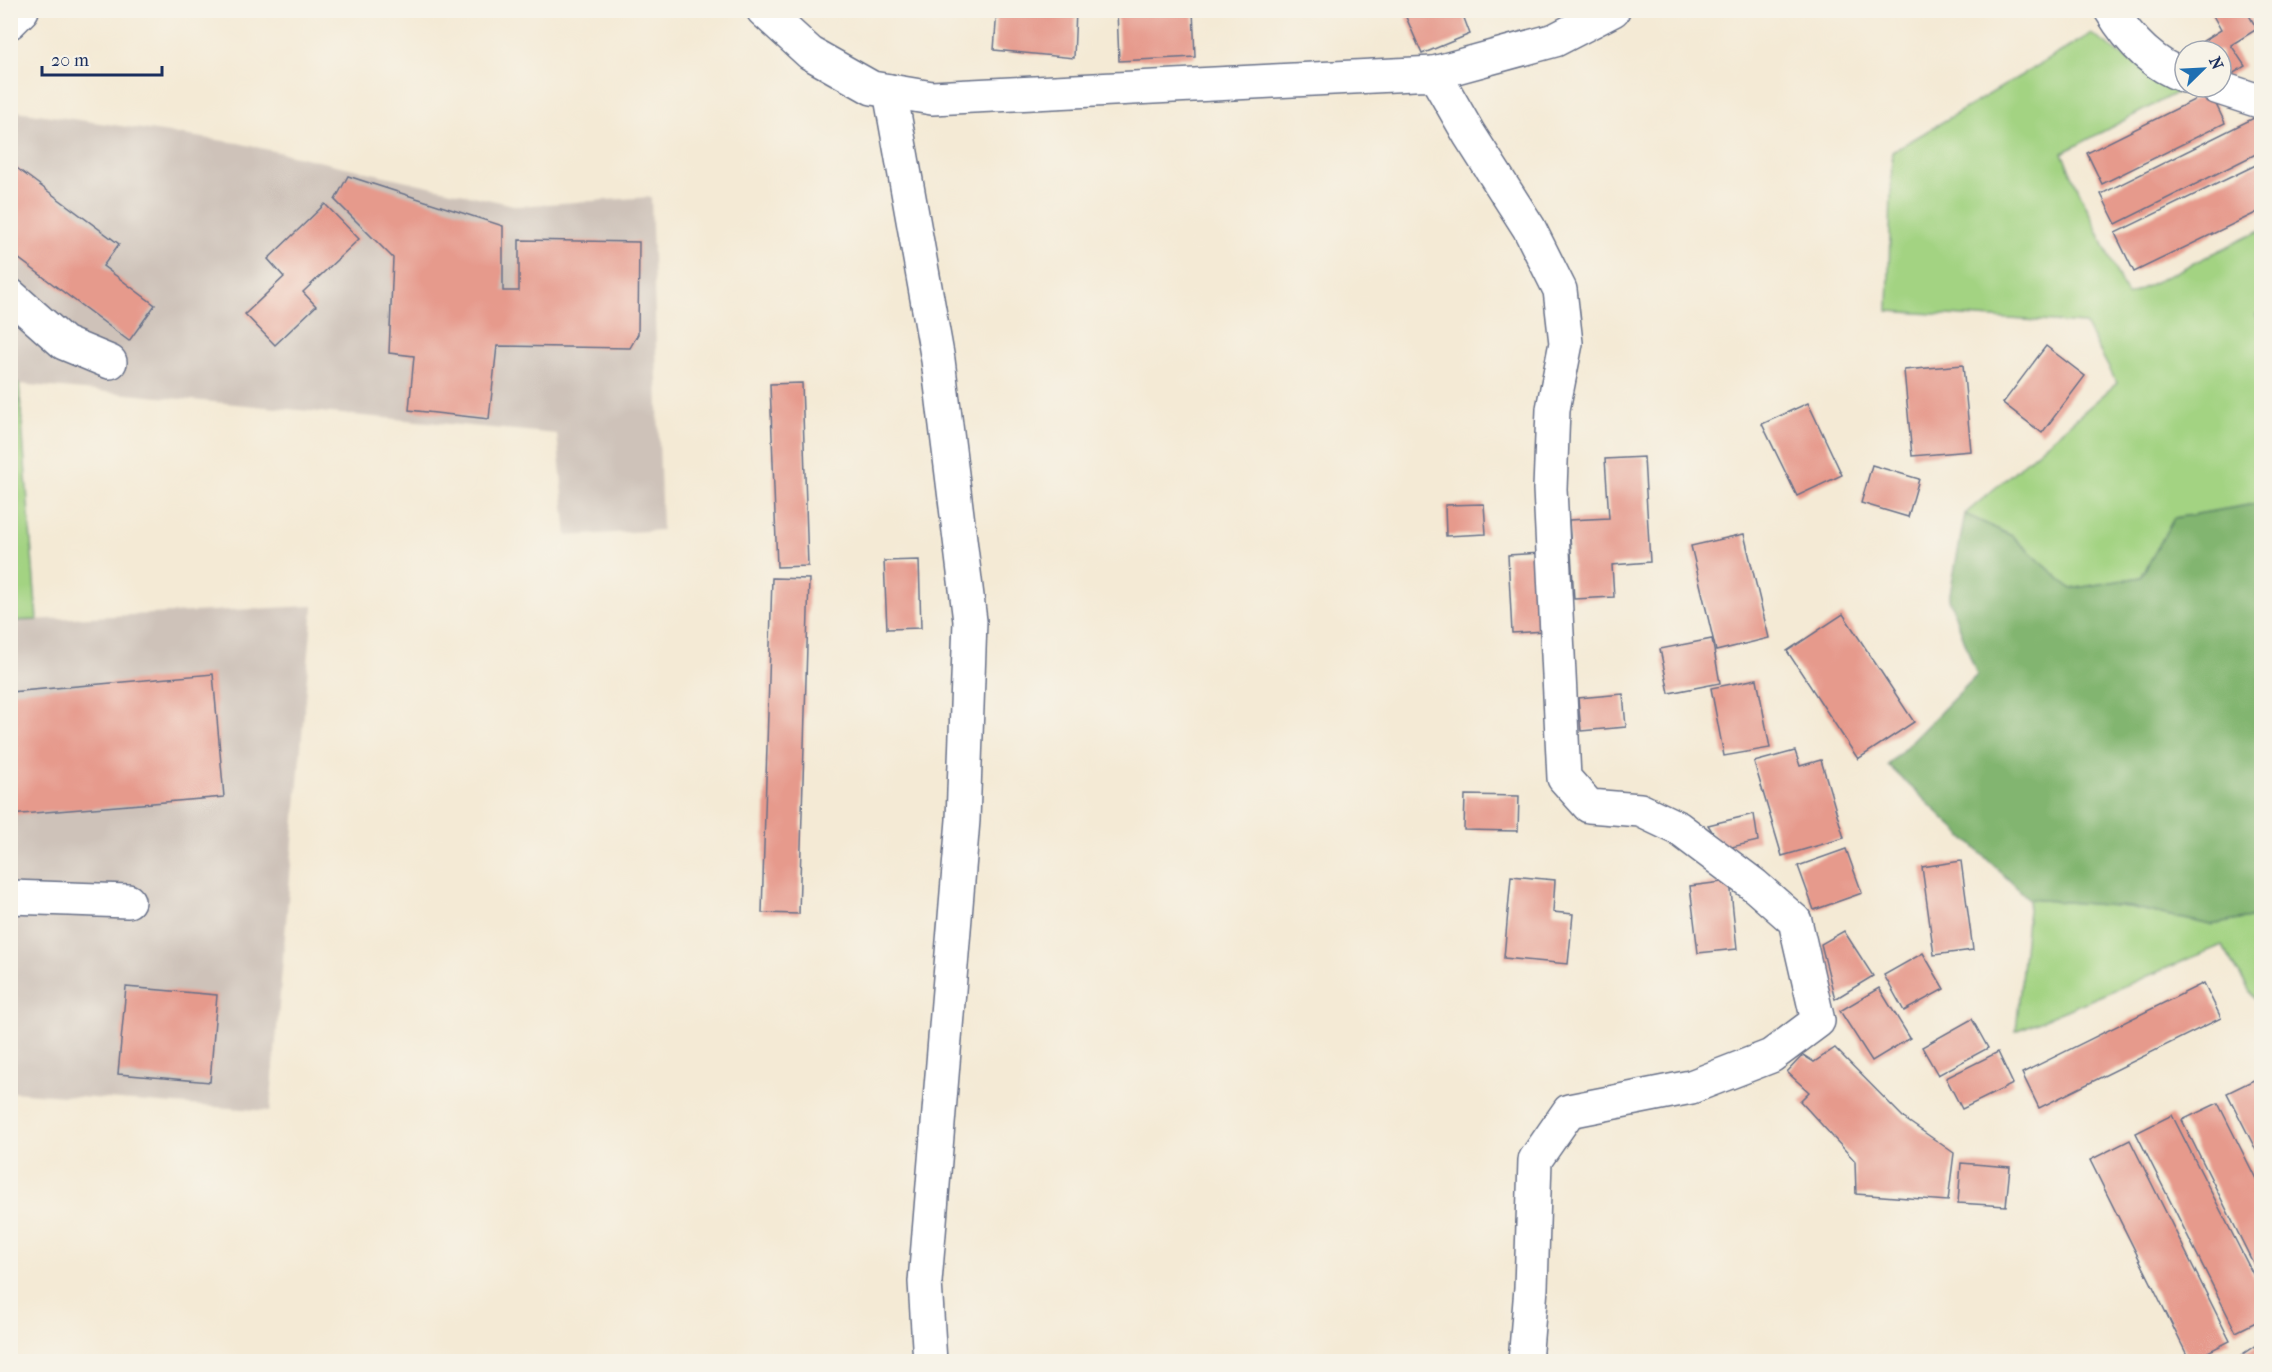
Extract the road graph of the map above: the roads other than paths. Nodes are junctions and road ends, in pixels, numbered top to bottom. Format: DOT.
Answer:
graph roads {
  1 [pos="22,10"];
  2 [pos="763,10"];
  3 [pos="1613,10"];
  4 [pos="2111,10"];
  5 [pos="10,22"];
  6 [pos="2173,70"];
  7 [pos="1434,73"];
  8 [pos="890,91"];
  9 [pos="2233,93"];
  10 [pos="2262,102"];
  11 [pos="10,294"];
  12 [pos="110,362"];
  13 [pos="10,897"];
  14 [pos="128,902"];
  15 [pos="930,1362"];
  16 [pos="1525,1362"];
  1 -- 5 [label="street"];
  2 -- 8 [label="street"];
  3 -- 7 [label="street"];
  4 -- 6 [label="street"];
  7 -- 8 [label="street"];
  7 -- 16 [label="street"];
  8 -- 15 [label="street"];
  9 -- 10 [label="street"];
  11 -- 12 [label="street"];
  13 -- 14 [label="street"];
}
